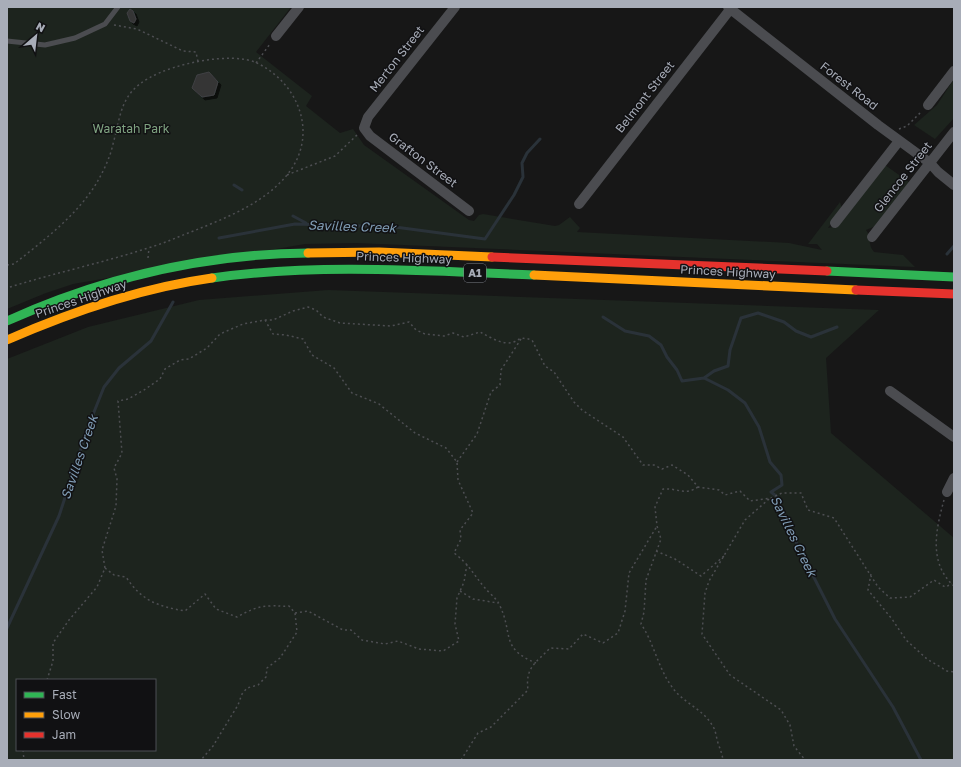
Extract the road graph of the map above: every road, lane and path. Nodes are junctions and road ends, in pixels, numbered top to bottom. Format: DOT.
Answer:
graph roads {
  1 [pos="118,7"];
  2 [pos="299,7"];
  3 [pos="454,7"];
  4 [pos="730,8"];
  5 [pos="105,24"];
  6 [pos="276,36"];
  7 [pos="7,41"];
  8 [pos="198,62"];
  9 [pos="256,63"];
  10 [pos="954,71"];
  11 [pos="928,105"];
  12 [pos="364,128"];
  13 [pos="895,131"];
  14 [pos="954,132"];
  15 [pos="899,141"];
  16 [pos="930,163"];
  17 [pos="287,175"];
  18 [pos="954,185"];
  19 [pos="579,204"];
  20 [pos="469,211"];
  21 [pos="835,223"];
  22 [pos="872,237"];
  23 [pos="7,265"];
  24 [pos="954,277"];
  25 [pos="7,288"];
  26 [pos="954,294"];
  27 [pos="265,320"];
  28 [pos="7,321"];
  29 [pos="522,337"];
  30 [pos="7,340"];
  31 [pos="890,391"];
  32 [pos="954,437"];
  33 [pos="457,462"];
  34 [pos="954,478"];
  35 [pos="698,487"];
  36 [pos="947,492"];
  37 [pos="771,498"];
  38 [pos="657,526"];
  39 [pos="656,551"];
  40 [pos="725,555"];
  41 [pos="468,563"];
  42 [pos="105,568"];
  43 [pos="871,573"];
  44 [pos="953,585"];
  45 [pos="460,591"];
  46 [pos="498,603"];
  47 [pos="295,613"];
  48 [pos="536,663"];
  49 [pos="954,672"];
  50 [pos="47,679"];
  51 [pos="201,760"];
  52 [pos="461,760"];
  53 [pos="723,760"];
  54 [pos="805,760"];
  1 -- 5 [label="lane"];
  2 -- 6 [label="street"];
  3 -- 12 [label="street, Merton Street"];
  4 -- 15 [label="street, Forest Road"];
  4 -- 19 [label="street, Belmont Street"];
  5 -- 7 [label="lane"];
  5 -- 8 [label="path"];
  6 -- 9 [label="path"];
  8 -- 9 [label="path"];
  8 -- 23 [label="path"];
  9 -- 17 [label="path"];
  10 -- 11 [label="street"];
  11 -- 13 [label="path"];
  12 -- 17 [label="path"];
  12 -- 20 [label="street, Grafton Street"];
  14 -- 16 [label="street, Glencoe Street"];
  15 -- 16 [label="street, Forest Road"];
  15 -- 21 [label="street"];
  16 -- 18 [label="street, Forest Road"];
  16 -- 22 [label="street, Glencoe Street"];
  17 -- 25 [label="path"];
  24 -- 28 [label="highway, Princes Highway / A1"];
  26 -- 30 [label="highway, Princes Highway / A1"];
  27 -- 29 [label="path"];
  27 -- 33 [label="path"];
  27 -- 42 [label="path"];
  29 -- 33 [label="path"];
  29 -- 35 [label="path"];
  31 -- 32 [label="street"];
  33 -- 41 [label="path"];
  34 -- 36 [label="street"];
  35 -- 37 [label="path"];
  35 -- 38 [label="path"];
  36 -- 44 [label="path"];
  37 -- 40 [label="path"];
  37 -- 43 [label="path"];
  38 -- 39 [label="path"];
  38 -- 48 [label="path"];
  39 -- 40 [label="path"];
  39 -- 53 [label="path"];
  40 -- 54 [label="path"];
  41 -- 45 [label="path"];
  41 -- 46 [label="path"];
  42 -- 47 [label="path"];
  42 -- 50 [label="path"];
  43 -- 44 [label="path"];
  43 -- 49 [label="path"];
  45 -- 46 [label="path"];
  45 -- 47 [label="path"];
  46 -- 48 [label="path"];
  47 -- 51 [label="path"];
  48 -- 52 [label="path"];
}
